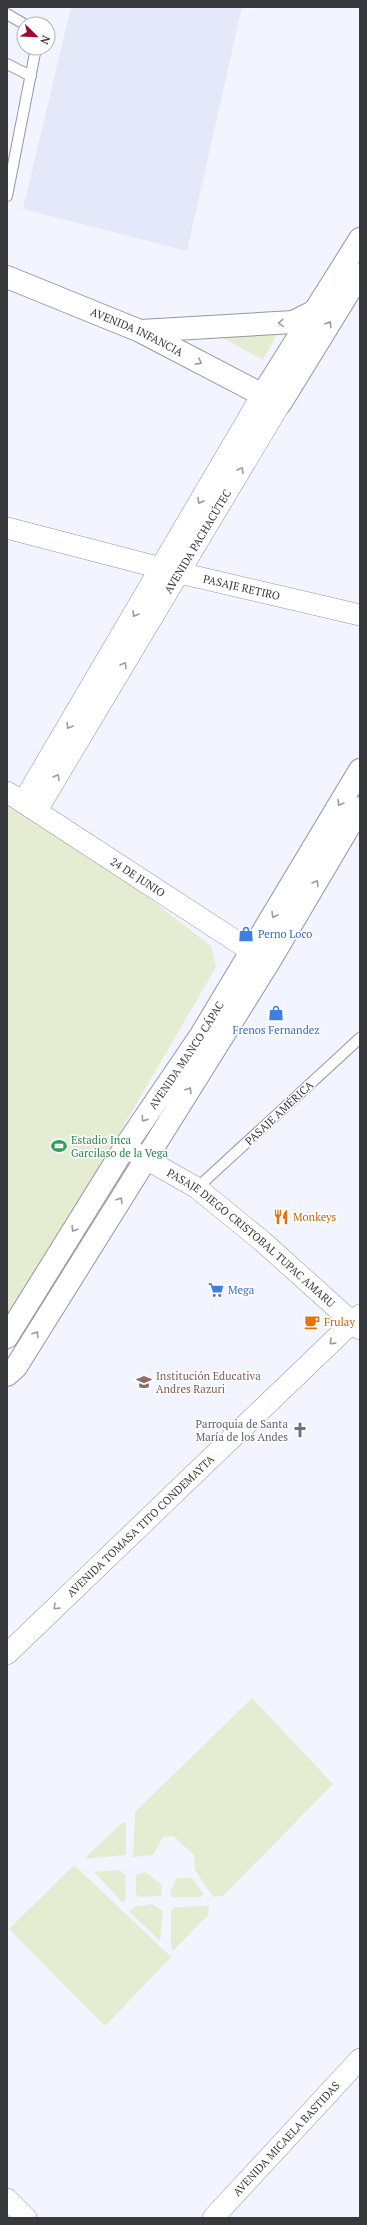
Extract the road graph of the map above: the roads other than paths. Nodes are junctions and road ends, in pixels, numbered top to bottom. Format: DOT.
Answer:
graph roads {
  1 [pos="7,14"];
  2 [pos="16,19"];
  3 [pos="35,56"];
  4 [pos="7,64"];
  5 [pos="31,76"];
  6 [pos="7,196"];
  7 [pos="360,239"];
  8 [pos="355,276"];
  9 [pos="7,277"];
  10 [pos="317,310"];
  11 [pos="140,331"];
  12 [pos="271,400"];
  13 [pos="7,528"];
  14 [pos="171,570"];
  15 [pos="360,615"];
  16 [pos="360,770"];
  17 [pos="22,801"];
  18 [pos="360,808"];
  19 [pos="261,957"];
  20 [pos="360,1038"];
  21 [pos="125,1147"];
  22 [pos="146,1158"];
  23 [pos="197,1188"];
  24 [pos="358,1322"];
  25 [pos="7,1337"];
  26 [pos="11,1371"];
  27 [pos="7,1654"];
  28 [pos="360,2059"];
  29 [pos="7,2199"];
  30 [pos="26,2218"];
  31 [pos="213,2218"];
  1 -- 2 [label="lane"];
  3 -- 5 [label="lane"];
  4 -- 5 [label="lane"];
  5 -- 6 [label="lane"];
  7 -- 8 [label="main road, AVENIDA PACHACÚTEC"];
  8 -- 10 [label="main road, AVENIDA PACHACÚTEC"];
  12 -- 8 [label="main road, AVENIDA PACHACÚTEC, one-way"];
  9 -- 11 [label="main road, AVENIDA INFANCIA"];
  10 -- 11 [label="main road, one-way"];
  10 -- 12 [label="main road, AVENIDA PACHACÚTEC"];
  11 -- 12 [label="main road, AVENIDA INFANCIA, one-way"];
  12 -- 14 [label="street, AVENIDA PACHACÚTEC"];
  13 -- 14 [label="street, PASAJE RETIRO"];
  14 -- 15 [label="street, PASAJE RETIRO"];
  14 -- 17 [label="street, AVENIDA PACHACÚTEC"];
  16 -- 19 [label="main road, AVENIDA MANCO CÁPAC, one-way"];
  17 -- 19 [label="street, 24 DE JUNIO"];
  19 -- 18 [label="main road, AVENIDA MANCO CÁPAC, one-way"];
  19 -- 21 [label="main road, AVENIDA MANCO CÁPAC, one-way"];
  22 -- 19 [label="main road, AVENIDA MANCO CÁPAC, one-way"];
  20 -- 23 [label="lane, PASAJE AMÉRICA"];
  21 -- 22 [label="street, PASAJE DIEGO CRISTOBAL TUPAC AMARU"];
  21 -- 25 [label="main road, AVENIDA MANCO CÁPAC, one-way"];
  22 -- 23 [label="street, PASAJE DIEGO CRISTOBAL TUPAC AMARU"];
  26 -- 22 [label="main road, AVENIDA MANCO CÁPAC, one-way"];
  23 -- 24 [label="street, PASAJE DIEGO CRISTOBAL TUPAC AMARU"];
  24 -- 27 [label="street, AVENIDA TOMASA TITO CONDEMAYTA, one-way"];
  28 -- 31 [label="street, AVENIDA MICAELA BASTIDAS"];
  29 -- 30 [label="street"];
}
